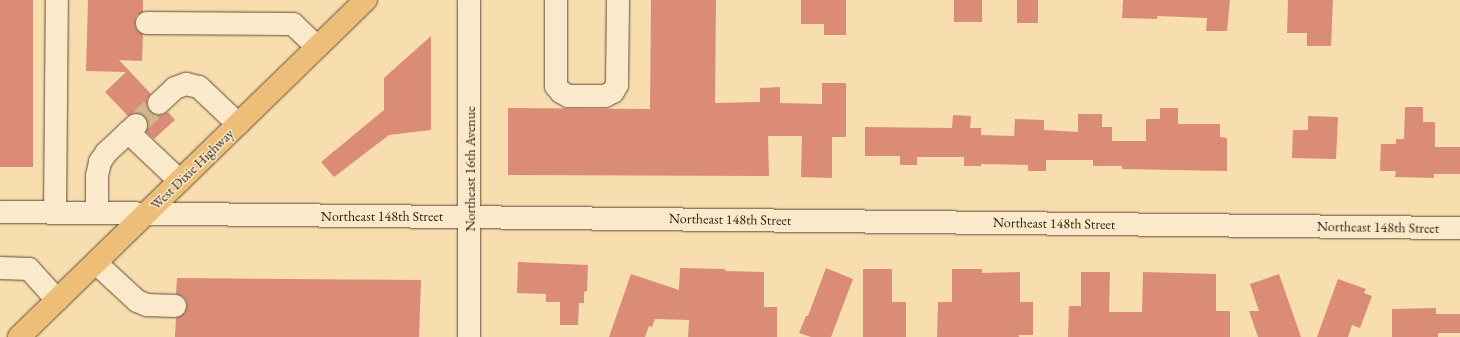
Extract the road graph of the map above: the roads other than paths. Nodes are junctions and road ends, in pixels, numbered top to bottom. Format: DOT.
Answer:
graph roads {
  1 [pos="57,0"];
  2 [pos="366,0"];
  3 [pos="469,0"];
  4 [pos="556,0"];
  5 [pos="618,0"];
  6 [pos="147,23"];
  7 [pos="318,47"];
  8 [pos="159,103"];
  9 [pos="238,124"];
  10 [pos="180,181"];
  11 [pos="0,212"];
  12 [pos="55,213"];
  13 [pos="97,213"];
  14 [pos="145,214"];
  15 [pos="470,216"];
  16 [pos="1460,228"];
  17 [pos="96,263"];
  18 [pos="0,268"];
  19 [pos="57,300"];
  20 [pos="175,306"];
  21 [pos="19,337"];
  22 [pos="469,337"];
  1 -- 12 [label="street"];
  2 -- 7 [label="main road, West Dixie Highway"];
  3 -- 15 [label="street, Northeast 16th Avenue"];
  4 -- 5 [label="street"];
  6 -- 7 [label="street"];
  7 -- 9 [label="main road, West Dixie Highway"];
  8 -- 9 [label="street"];
  9 -- 10 [label="main road, West Dixie Highway"];
  10 -- 13 [label="street"];
  10 -- 14 [label="main road, West Dixie Highway"];
  11 -- 12 [label="street, Northeast 148th Street"];
  12 -- 13 [label="street, Northeast 148th Street"];
  13 -- 14 [label="street, Northeast 148th Street"];
  14 -- 15 [label="street, Northeast 148th Street"];
  14 -- 17 [label="main road, West Dixie Highway"];
  15 -- 16 [label="street, Northeast 148th Street"];
  15 -- 22 [label="street, Northeast 16th Avenue"];
  17 -- 19 [label="main road, West Dixie Highway"];
  17 -- 20 [label="street"];
  18 -- 19 [label="street"];
  19 -- 21 [label="main road, West Dixie Highway"];
}
